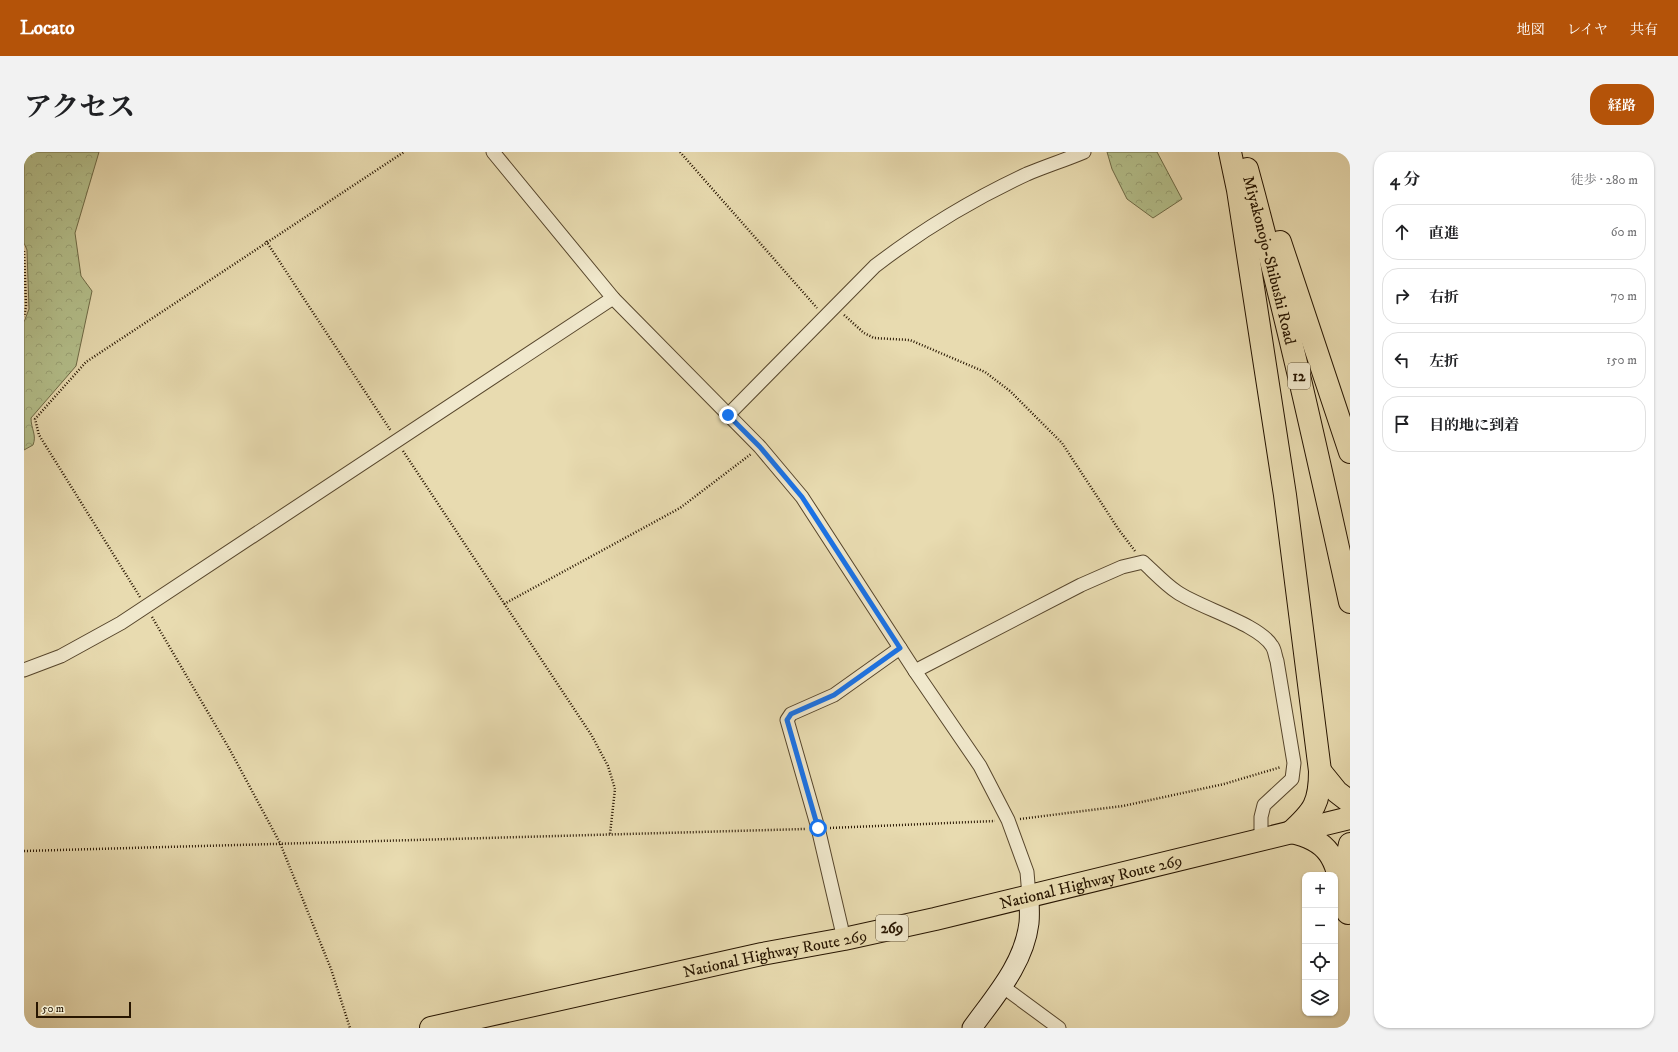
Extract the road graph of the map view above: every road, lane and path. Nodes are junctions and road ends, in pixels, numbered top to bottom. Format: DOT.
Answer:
graph roads {
  1 [pos="404,152"];
  2 [pos="493,152"];
  3 [pos="680,152"];
  4 [pos="1084,152"];
  5 [pos="1230,152"];
  6 [pos="1243,152"];
  7 [pos="1249,152"];
  8 [pos="266,241"];
  9 [pos="24,251"];
  10 [pos="613,298"];
  11 [pos="835,306"];
  12 [pos="24,317"];
  13 [pos="825,317"];
  14 [pos="728,415"];
  15 [pos="396,440"];
  16 [pos="760,447"];
  17 [pos="1350,452"];
  18 [pos="1143,562"];
  19 [pos="1350,602"];
  20 [pos="504,604"];
  21 [pos="146,606"];
  22 [pos="900,648"];
  23 [pos="24,670"];
  24 [pos="915,671"];
  25 [pos="1294,763"];
  26 [pos="1320,771"];
  27 [pos="1350,802"];
  28 [pos="1350,818"];
  29 [pos="1008,820"];
  30 [pos="818,828"];
  31 [pos="1291,832"];
  32 [pos="610,834"];
  33 [pos="1261,841"];
  34 [pos="280,843"];
  35 [pos="1350,844"];
  36 [pos="24,851"];
  37 [pos="1029,896"];
  38 [pos="1349,916"];
  39 [pos="844,938"];
  40 [pos="1002,986"];
  41 [pos="350,1028"];
  42 [pos="431,1028"];
  43 [pos="972,1028"];
  44 [pos="1059,1028"];
  1 -- 8 [label="path"];
  2 -- 10 [label="street"];
  3 -- 13 [label="path"];
  4 -- 11 [label="street"];
  5 -- 26 [label="highway"];
  6 -- 19 [label="highway, Miyakonojo-Shibushi Road / 12"];
  7 -- 17 [label="highway"];
  8 -- 15 [label="path"];
  8 -- 21 [label="path"];
  9 -- 12 [label="path"];
  10 -- 14 [label="street"];
  10 -- 15 [label="street"];
  11 -- 13 [label="street"];
  11 -- 18 [label="path"];
  13 -- 14 [label="street"];
  14 -- 16 [label="street"];
  15 -- 20 [label="path"];
  15 -- 21 [label="street"];
  16 -- 20 [label="path"];
  16 -- 22 [label="street"];
  18 -- 24 [label="street"];
  18 -- 25 [label="street"];
  20 -- 32 [label="path"];
  21 -- 23 [label="street"];
  21 -- 34 [label="path"];
  22 -- 24 [label="street"];
  22 -- 30 [label="street"];
  24 -- 29 [label="street"];
  25 -- 29 [label="path"];
  25 -- 33 [label="street"];
  26 -- 27 [label="highway"];
  26 -- 31 [label="highway"];
  28 -- 31 [label="highway, National Highway Route 269 / 269"];
  29 -- 30 [label="path"];
  29 -- 37 [label="street"];
  30 -- 32 [label="path"];
  30 -- 39 [label="street"];
  31 -- 33 [label="highway, National Highway Route 269 / 269"];
  31 -- 38 [label="highway"];
  32 -- 34 [label="path"];
  33 -- 37 [label="highway, National Highway Route 269 / 269"];
  34 -- 36 [label="path"];
  34 -- 41 [label="path"];
  35 -- 38 [label="highway"];
  37 -- 39 [label="highway, National Highway Route 269 / 269"];
  37 -- 40 [label="street"];
  39 -- 42 [label="highway, National Highway Route 269 / 269"];
  40 -- 43 [label="street"];
  40 -- 44 [label="street"];
}
